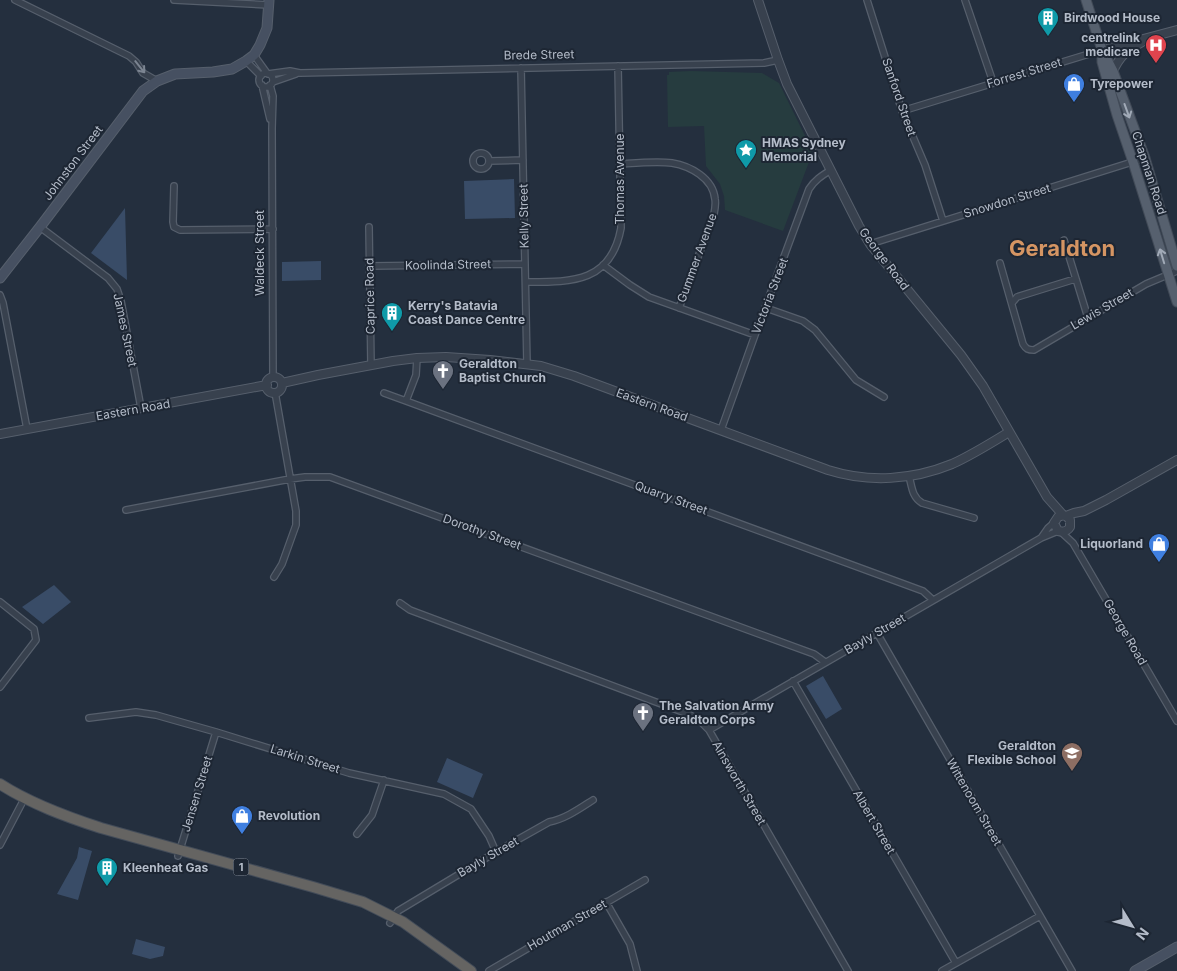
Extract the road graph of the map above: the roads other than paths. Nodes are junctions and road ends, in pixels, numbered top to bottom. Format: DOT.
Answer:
graph roads {
  1 [pos="15,0"];
  2 [pos="174,0"];
  3 [pos="758,0"];
  4 [pos="867,0"];
  5 [pos="965,0"];
  6 [pos="1086,0"];
  7 [pos="269,3"];
  8 [pos="1177,30"];
  9 [pos="1150,37"];
  10 [pos="1102,50"];
  11 [pos="250,58"];
  12 [pos="778,60"];
  13 [pos="618,66"];
  14 [pos="521,68"];
  15 [pos="1113,71"];
  16 [pos="268,73"];
  17 [pos="300,73"];
  18 [pos="261,76"];
  19 [pos="157,80"];
  20 [pos="993,82"];
  21 [pos="272,83"];
  22 [pos="262,86"];
  23 [pos="902,111"];
  24 [pos="272,128"];
  25 [pos="1144,158"];
  26 [pos="523,160"];
  27 [pos="489,161"];
  28 [pos="1133,162"];
  29 [pos="621,164"];
  30 [pos="831,170"];
  31 [pos="174,186"];
  32 [pos="943,221"];
  33 [pos="40,227"];
  34 [pos="369,227"];
  35 [pos="272,229"];
  36 [pos="1064,240"];
  37 [pos="870,244"];
  38 [pos="525,264"];
  39 [pos="1000,264"];
  40 [pos="603,265"];
  41 [pos="370,266"];
  42 [pos="1177,266"];
  43 [pos="1177,271"];
  44 [pos="1168,275"];
  45 [pos="0,278"];
  46 [pos="1075,279"];
  47 [pos="526,282"];
  48 [pos="0,295"];
  49 [pos="1177,302"];
  50 [pos="1012,303"];
  51 [pos="679,308"];
  52 [pos="766,308"];
  53 [pos="1088,318"];
  54 [pos="755,335"];
  55 [pos="417,358"];
  56 [pos="527,364"];
  57 [pos="371,365"];
  58 [pos="273,377"];
  59 [pos="282,384"];
  60 [pos="267,385"];
  61 [pos="275,392"];
  62 [pos="384,393"];
  63 [pos="884,397"];
  64 [pos="406,401"];
  65 [pos="141,408"];
  66 [pos="27,429"];
  67 [pos="721,430"];
  68 [pos="1010,432"];
  69 [pos="0,434"];
  70 [pos="1177,460"];
  71 [pos="909,476"];
  72 [pos="290,479"];
  73 [pos="1047,497"];
  74 [pos="126,510"];
  75 [pos="1084,511"];
  76 [pos="1065,516"];
  77 [pos="974,518"];
  78 [pos="1055,522"];
  79 [pos="1070,526"];
  80 [pos="1059,531"];
  81 [pos="1041,538"];
  82 [pos="1073,544"];
  83 [pos="274,577"];
  84 [pos="933,600"];
  85 [pos="0,602"];
  86 [pos="400,603"];
  87 [pos="877,633"];
  88 [pos="825,662"];
  89 [pos="793,681"];
  90 [pos="0,687"];
  91 [pos="88,718"];
  92 [pos="1177,721"];
  93 [pos="709,730"];
  94 [pos="216,732"];
  95 [pos="384,780"];
  96 [pos="0,784"];
  97 [pos="0,792"];
  98 [pos="593,800"];
  99 [pos="22,803"];
  100 [pos="357,834"];
  101 [pos="0,845"];
  102 [pos="179,852"];
  103 [pos="496,852"];
  104 [pos="645,880"];
  105 [pos="606,902"];
  106 [pos="1040,916"];
  107 [pos="392,920"];
  108 [pos="1177,946"];
  109 [pos="956,964"];
  110 [pos="463,971"];
  111 [pos="472,971"];
  112 [pos="489,971"];
  113 [pos="637,971"];
  114 [pos="848,971"];
  115 [pos="942,971"];
  116 [pos="1072,971"];
  117 [pos="1134,971"];
  1 -- 19 [label="street, one-way"];
  2 -- 7 [label="street"];
  3 -- 12 [label="street, George Road"];
  4 -- 23 [label="street, Sanford Street"];
  5 -- 20 [label="street"];
  6 -- 10 [label="main road, Chapman Road"];
  7 -- 11 [label="main road"];
  8 -- 9 [label="street, Forrest Street"];
  9 -- 10 [label="street, Forrest Street"];
  9 -- 15 [label="street"];
  10 -- 15 [label="main road, Chapman Road"];
  10 -- 20 [label="street, Forrest Street"];
  10 -- 28 [label="main road, Chapman Road"];
  11 -- 16 [label="street"];
  11 -- 18 [label="street"];
  11 -- 19 [label="main road, Johnston Street"];
  12 -- 13 [label="street, Brede Street"];
  12 -- 30 [label="street, George Road"];
  13 -- 14 [label="street, Brede Street"];
  13 -- 29 [label="street, Thomas Avenue"];
  14 -- 17 [label="street, Brede Street"];
  14 -- 26 [label="street, Kelly Street"];
  15 -- 25 [label="main road, Chapman Road, one-way"];
  16 -- 17 [label="street, Brede Street"];
  16 -- 18 [label="street"];
  16 -- 21 [label="street"];
  17 -- 21 [label="street, Brede Street"];
  18 -- 22 [label="street"];
  19 -- 33 [label="main road, Johnston Street"];
  20 -- 23 [label="street, Forrest Street"];
  21 -- 22 [label="street"];
  21 -- 24 [label="street, Waldeck Street"];
  22 -- 24 [label="street, Waldeck Street"];
  23 -- 32 [label="street, Sanford Street"];
  24 -- 35 [label="street, Waldeck Street"];
  25 -- 28 [label="street, Snowdon Street"];
  25 -- 42 [label="main road, Chapman Road"];
  26 -- 27 [label="street"];
  26 -- 38 [label="street, Kelly Street"];
  28 -- 32 [label="street, Snowdon Street"];
  44 -- 28 [label="main road, Chapman Road, one-way"];
  29 -- 40 [label="street, Thomas Avenue"];
  29 -- 51 [label="street, Gummer Avenue"];
  30 -- 37 [label="street, George Road"];
  30 -- 52 [label="street, Victoria Street"];
  31 -- 35 [label="street"];
  32 -- 37 [label="street, Snowdon Street"];
  33 -- 45 [label="main road, Johnston Street"];
  33 -- 65 [label="street, James Street"];
  34 -- 41 [label="street, Caprice Road"];
  35 -- 58 [label="street, Waldeck Street"];
  36 -- 46 [label="street"];
  37 -- 68 [label="street, George Road"];
  38 -- 41 [label="street, Koolinda Street"];
  38 -- 47 [label="street, Kelly Street"];
  39 -- 50 [label="street"];
  40 -- 47 [label="street, Thomas Avenue"];
  40 -- 51 [label="street"];
  41 -- 57 [label="street, Caprice Road"];
  43 -- 44 [label="street, Lewis Street"];
  44 -- 49 [label="main road, Chapman Road"];
  44 -- 53 [label="street, Lewis Street"];
  46 -- 50 [label="street"];
  46 -- 53 [label="street"];
  47 -- 56 [label="street, Kelly Street"];
  48 -- 66 [label="street"];
  50 -- 53 [label="street, Lewis Street"];
  51 -- 54 [label="street"];
  52 -- 54 [label="street, Victoria Street"];
  52 -- 63 [label="street"];
  54 -- 67 [label="street, Victoria Street"];
  55 -- 56 [label="street, Eastern Road"];
  55 -- 57 [label="street, Eastern Road"];
  55 -- 64 [label="street"];
  56 -- 67 [label="street, Eastern Road"];
  57 -- 59 [label="street, Eastern Road"];
  58 -- 59 [label="street"];
  58 -- 60 [label="street"];
  59 -- 61 [label="street"];
  60 -- 61 [label="street"];
  60 -- 65 [label="street, Eastern Road"];
  61 -- 72 [label="street"];
  62 -- 64 [label="street, Quarry Street"];
  64 -- 84 [label="street, Quarry Street"];
  65 -- 66 [label="street, Eastern Road"];
  66 -- 69 [label="street, Eastern Road"];
  67 -- 71 [label="street, Eastern Road"];
  68 -- 71 [label="street, Eastern Road"];
  68 -- 73 [label="street, George Road"];
  70 -- 75 [label="street"];
  71 -- 77 [label="street"];
  72 -- 74 [label="street, Dorothy Street"];
  72 -- 83 [label="street"];
  72 -- 88 [label="street, Dorothy Street"];
  73 -- 76 [label="street, George Road"];
  73 -- 78 [label="street, George Road"];
  75 -- 76 [label="street"];
  75 -- 79 [label="street"];
  76 -- 78 [label="street"];
  76 -- 79 [label="street"];
  78 -- 80 [label="street"];
  78 -- 81 [label="street, Bayly Street"];
  79 -- 80 [label="street"];
  79 -- 82 [label="street, George Road"];
  80 -- 81 [label="street, Bayly Street"];
  80 -- 82 [label="street, George Road"];
  81 -- 84 [label="street, Bayly Street"];
  82 -- 92 [label="street, George Road"];
  84 -- 87 [label="street, Bayly Street"];
  85 -- 90 [label="street"];
  86 -- 93 [label="street, Ainsworth Street"];
  87 -- 88 [label="street, Bayly Street"];
  87 -- 106 [label="street, Wittenoom Street"];
  88 -- 89 [label="street, Bayly Street"];
  89 -- 93 [label="street, Bayly Street"];
  89 -- 109 [label="street, Albert Street"];
  91 -- 94 [label="street, Larkin Street"];
  93 -- 114 [label="street, Ainsworth Street"];
  94 -- 95 [label="street, Larkin Street"];
  94 -- 102 [label="street, Jensen Street"];
  95 -- 100 [label="street"];
  95 -- 103 [label="street, Larkin Street"];
  96 -- 102 [label="highway, 1"];
  97 -- 99 [label="highway, 1"];
  98 -- 103 [label="street, Bayly Street"];
  99 -- 101 [label="street"];
  99 -- 102 [label="highway, 1"];
  102 -- 107 [label="highway, 1"];
  103 -- 107 [label="street, Bayly Street"];
  104 -- 105 [label="street, Houtman Street"];
  105 -- 112 [label="street, Houtman Street"];
  105 -- 113 [label="street"];
  106 -- 109 [label="street"];
  106 -- 116 [label="street, Wittenoom Street"];
  107 -- 110 [label="highway, 1"];
  107 -- 111 [label="highway, 1"];
  108 -- 117 [label="main road"];
  109 -- 115 [label="street"];
}
